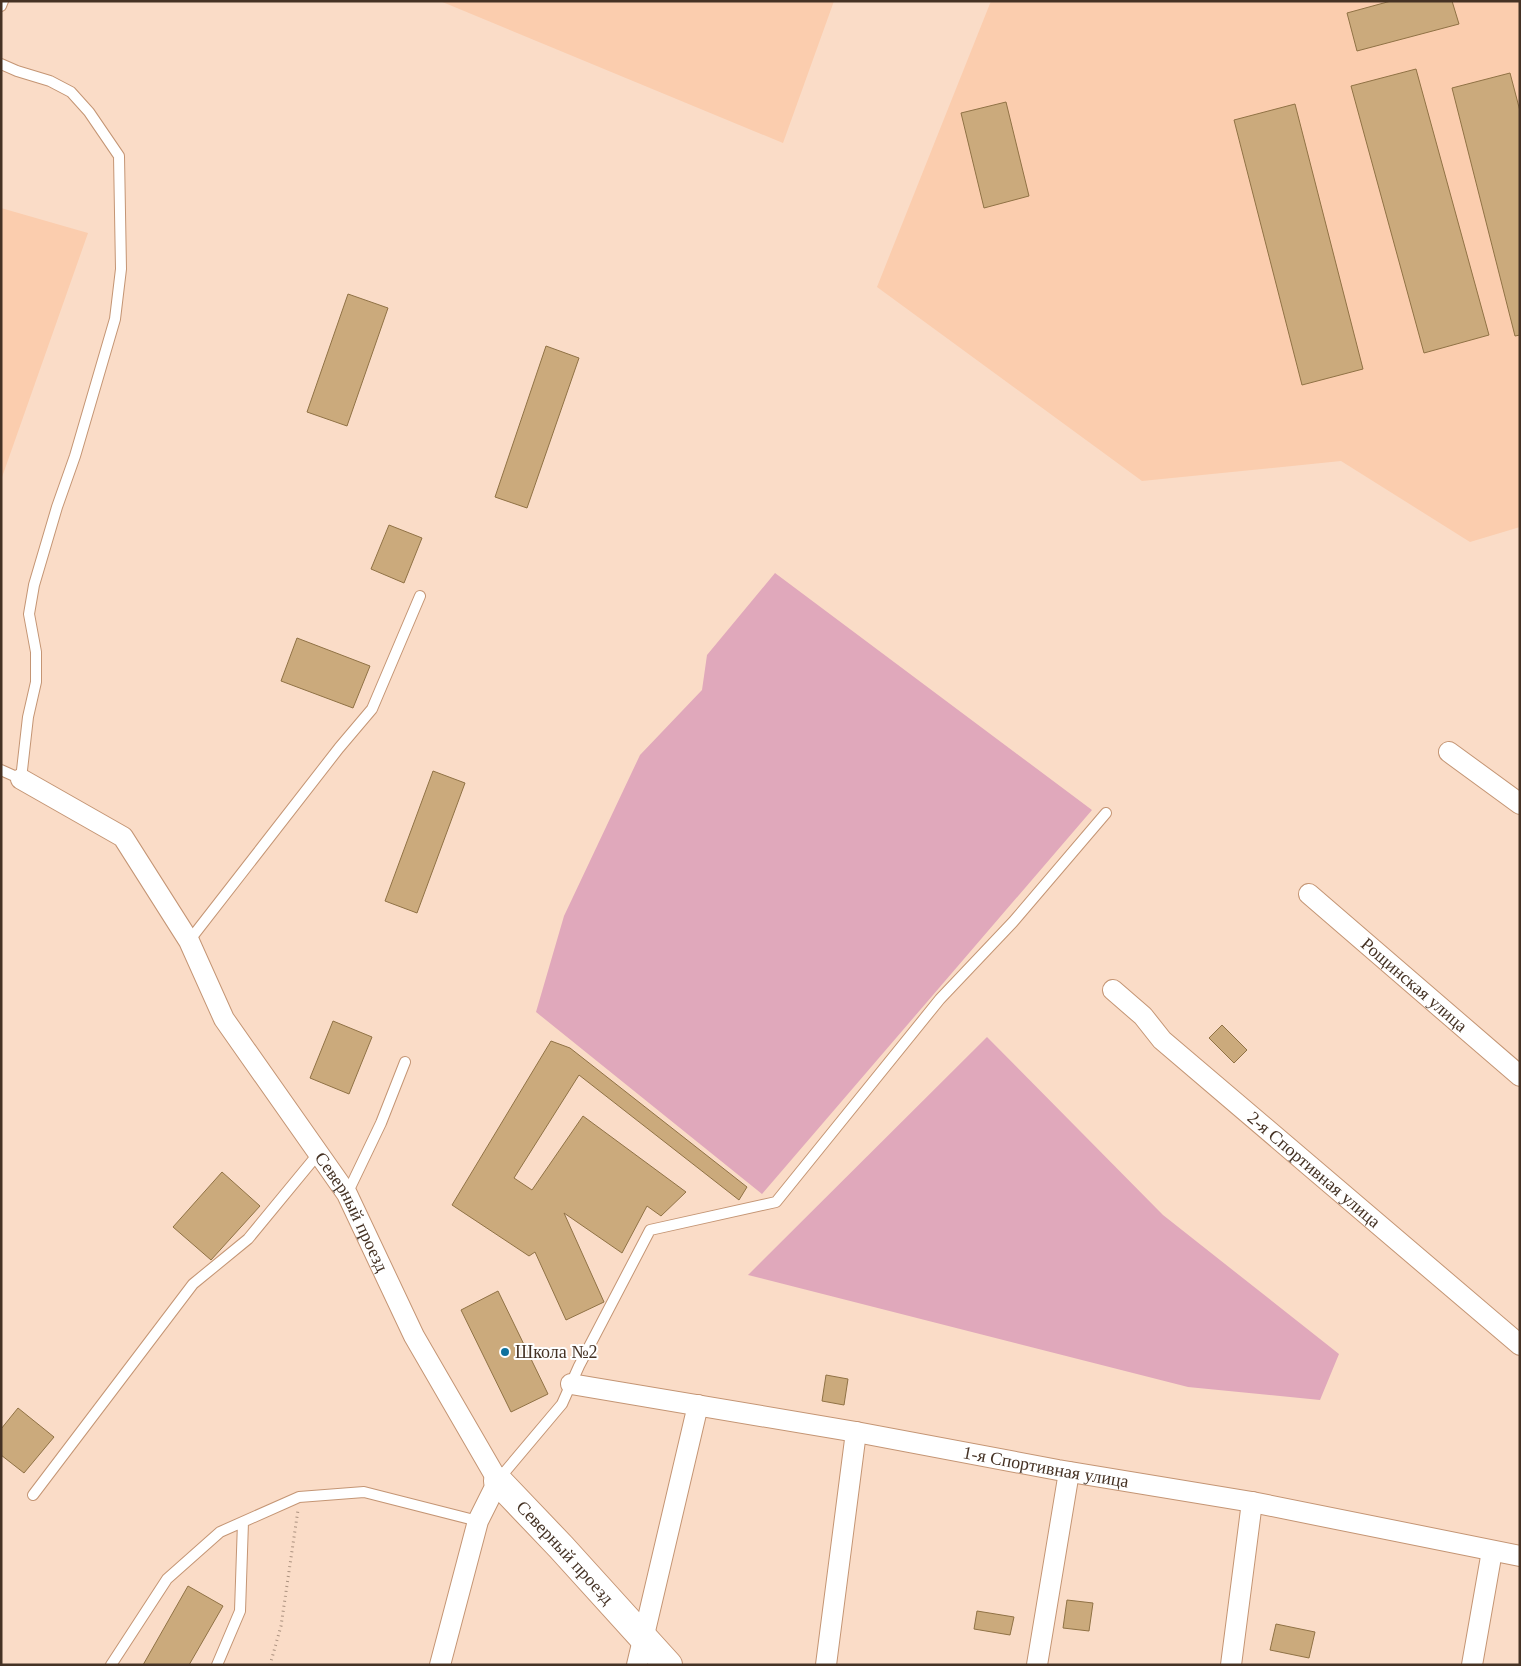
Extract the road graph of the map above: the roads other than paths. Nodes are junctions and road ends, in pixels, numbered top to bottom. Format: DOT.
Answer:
graph roads {
  1 [pos="3,1"];
  2 [pos="1,6"];
  3 [pos="1,64"];
  4 [pos="420,596"];
  5 [pos="1449,752"];
  6 [pos="1,770"];
  7 [pos="21,779"];
  8 [pos="1520,804"];
  9 [pos="1106,813"];
  10 [pos="1309,894"];
  11 [pos="189,941"];
  12 [pos="1113,990"];
  13 [pos="405,1062"];
  14 [pos="1520,1076"];
  15 [pos="318,1154"];
  16 [pos="347,1194"];
  17 [pos="1520,1345"];
  18 [pos="571,1384"];
  19 [pos="698,1405"];
  20 [pos="856,1432"];
  21 [pos="1069,1472"];
  22 [pos="498,1481"];
  23 [pos="33,1495"];
  24 [pos="1252,1502"];
  25 [pos="478,1521"];
  26 [pos="243,1522"];
  27 [pos="1492,1551"];
  28 [pos="1520,1556"];
  29 [pos="644,1638"];
  30 [pos="111,1665"];
  31 [pos="217,1665"];
  32 [pos="440,1665"];
  33 [pos="637,1665"];
  34 [pos="668,1665"];
  35 [pos="826,1665"];
  36 [pos="1037,1665"];
  37 [pos="1232,1665"];
  38 [pos="1472,1665"];
  1 -- 2 [label="lane"];
  3 -- 7 [label="lane"];
  4 -- 11 [label="lane"];
  5 -- 8 [label="street"];
  6 -- 7 [label="lane"];
  7 -- 11 [label="street, Северный проезд"];
  9 -- 18 [label="lane"];
  10 -- 14 [label="street, Рощинская улица"];
  11 -- 15 [label="street, Северный проезд"];
  12 -- 17 [label="street, 2-я Спортивная улица"];
  13 -- 16 [label="lane"];
  15 -- 16 [label="street, Северный проезд"];
  15 -- 23 [label="lane"];
  16 -- 22 [label="street, Северный проезд"];
  18 -- 19 [label="street, 1-я Спортивная улица"];
  18 -- 22 [label="lane"];
  19 -- 20 [label="street, 1-я Спортивная улица"];
  19 -- 29 [label="street"];
  20 -- 21 [label="street, 1-я Спортивная улица"];
  20 -- 35 [label="street"];
  21 -- 24 [label="street, 1-я Спортивная улица"];
  21 -- 36 [label="street"];
  22 -- 25 [label="street"];
  22 -- 29 [label="street, Северный проезд"];
  24 -- 27 [label="street, 1-я Спортивная улица"];
  24 -- 37 [label="street"];
  25 -- 26 [label="lane"];
  25 -- 32 [label="street"];
  26 -- 30 [label="lane"];
  26 -- 31 [label="lane"];
  27 -- 28 [label="street, 1-я Спортивная улица"];
  27 -- 38 [label="street"];
  29 -- 33 [label="street"];
  29 -- 34 [label="street, Северный проезд"];
}
